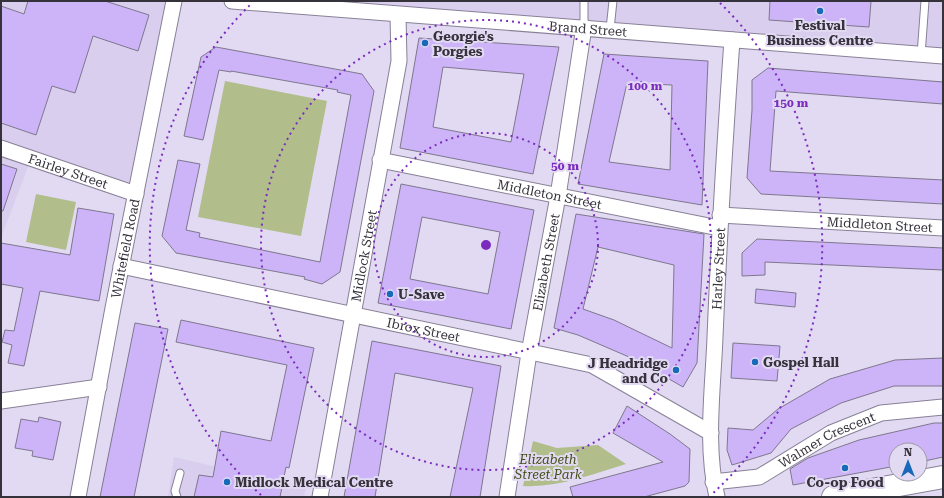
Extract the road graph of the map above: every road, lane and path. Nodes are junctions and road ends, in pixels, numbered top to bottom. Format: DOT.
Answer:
graph roads {
  1 [pos="174,1"];
  2 [pos="232,1"];
  3 [pos="584,1"];
  4 [pos="613,1"];
  5 [pos="925,1"];
  6 [pos="344,6"];
  7 [pos="398,15"];
  8 [pos="584,27"];
  9 [pos="610,29"];
  10 [pos="732,40"];
  11 [pos="921,55"];
  12 [pos="943,56"];
  13 [pos="1,148"];
  14 [pos="380,160"];
  15 [pos="136,194"];
  16 [pos="558,196"];
  17 [pos="720,221"];
  18 [pos="943,228"];
  19 [pos="121,266"];
  20 [pos="353,315"];
  21 [pos="529,353"];
  22 [pos="99,387"];
  23 [pos="1,401"];
  24 [pos="943,406"];
  25 [pos="711,433"];
  26 [pos="180,473"];
  27 [pos="943,477"];
  28 [pos="713,482"];
  29 [pos="78,497"];
  30 [pos="177,497"];
  31 [pos="320,497"];
  32 [pos="506,497"];
  33 [pos="717,497"];
  34 [pos="833,497"];
  1 -- 15 [label="street, Whitefield Road"];
  2 -- 6 [label="street, Brand Street"];
  3 -- 8 [label="lane"];
  4 -- 9 [label="lane"];
  5 -- 11 [label="lane"];
  6 -- 7 [label="street, Brand Street"];
  7 -- 8 [label="street, Brand Street"];
  7 -- 14 [label="street, Midlock Street"];
  8 -- 9 [label="street, Brand Street"];
  8 -- 16 [label="street, Elizabeth Street"];
  9 -- 10 [label="street, Brand Street"];
  10 -- 11 [label="street, Brand Street"];
  10 -- 17 [label="street, Harley Street"];
  11 -- 12 [label="street, Brand Street"];
  13 -- 15 [label="street, Fairley Street"];
  14 -- 16 [label="street, Middleton Street"];
  14 -- 20 [label="street, Midlock Street"];
  15 -- 19 [label="street, Whitefield Road"];
  16 -- 17 [label="street, Middleton Street"];
  16 -- 21 [label="street, Elizabeth Street"];
  17 -- 18 [label="street, Middleton Street"];
  17 -- 25 [label="street, Harley Street"];
  19 -- 20 [label="street, Ibrox Street"];
  19 -- 22 [label="street, Whitefield Road"];
  20 -- 21 [label="street, Ibrox Street"];
  20 -- 31 [label="street, Midlock Street"];
  21 -- 25 [label="street, Ibrox Street"];
  21 -- 32 [label="street, Elizabeth Street"];
  22 -- 23 [label="street"];
  22 -- 29 [label="street, Whitefield Road"];
  24 -- 28 [label="street, Walmer Crescent"];
  25 -- 28 [label="street, Harley Street"];
  26 -- 30 [label="lane"];
  27 -- 34 [label="main road"];
  28 -- 33 [label="street, Harley Street"];
}
